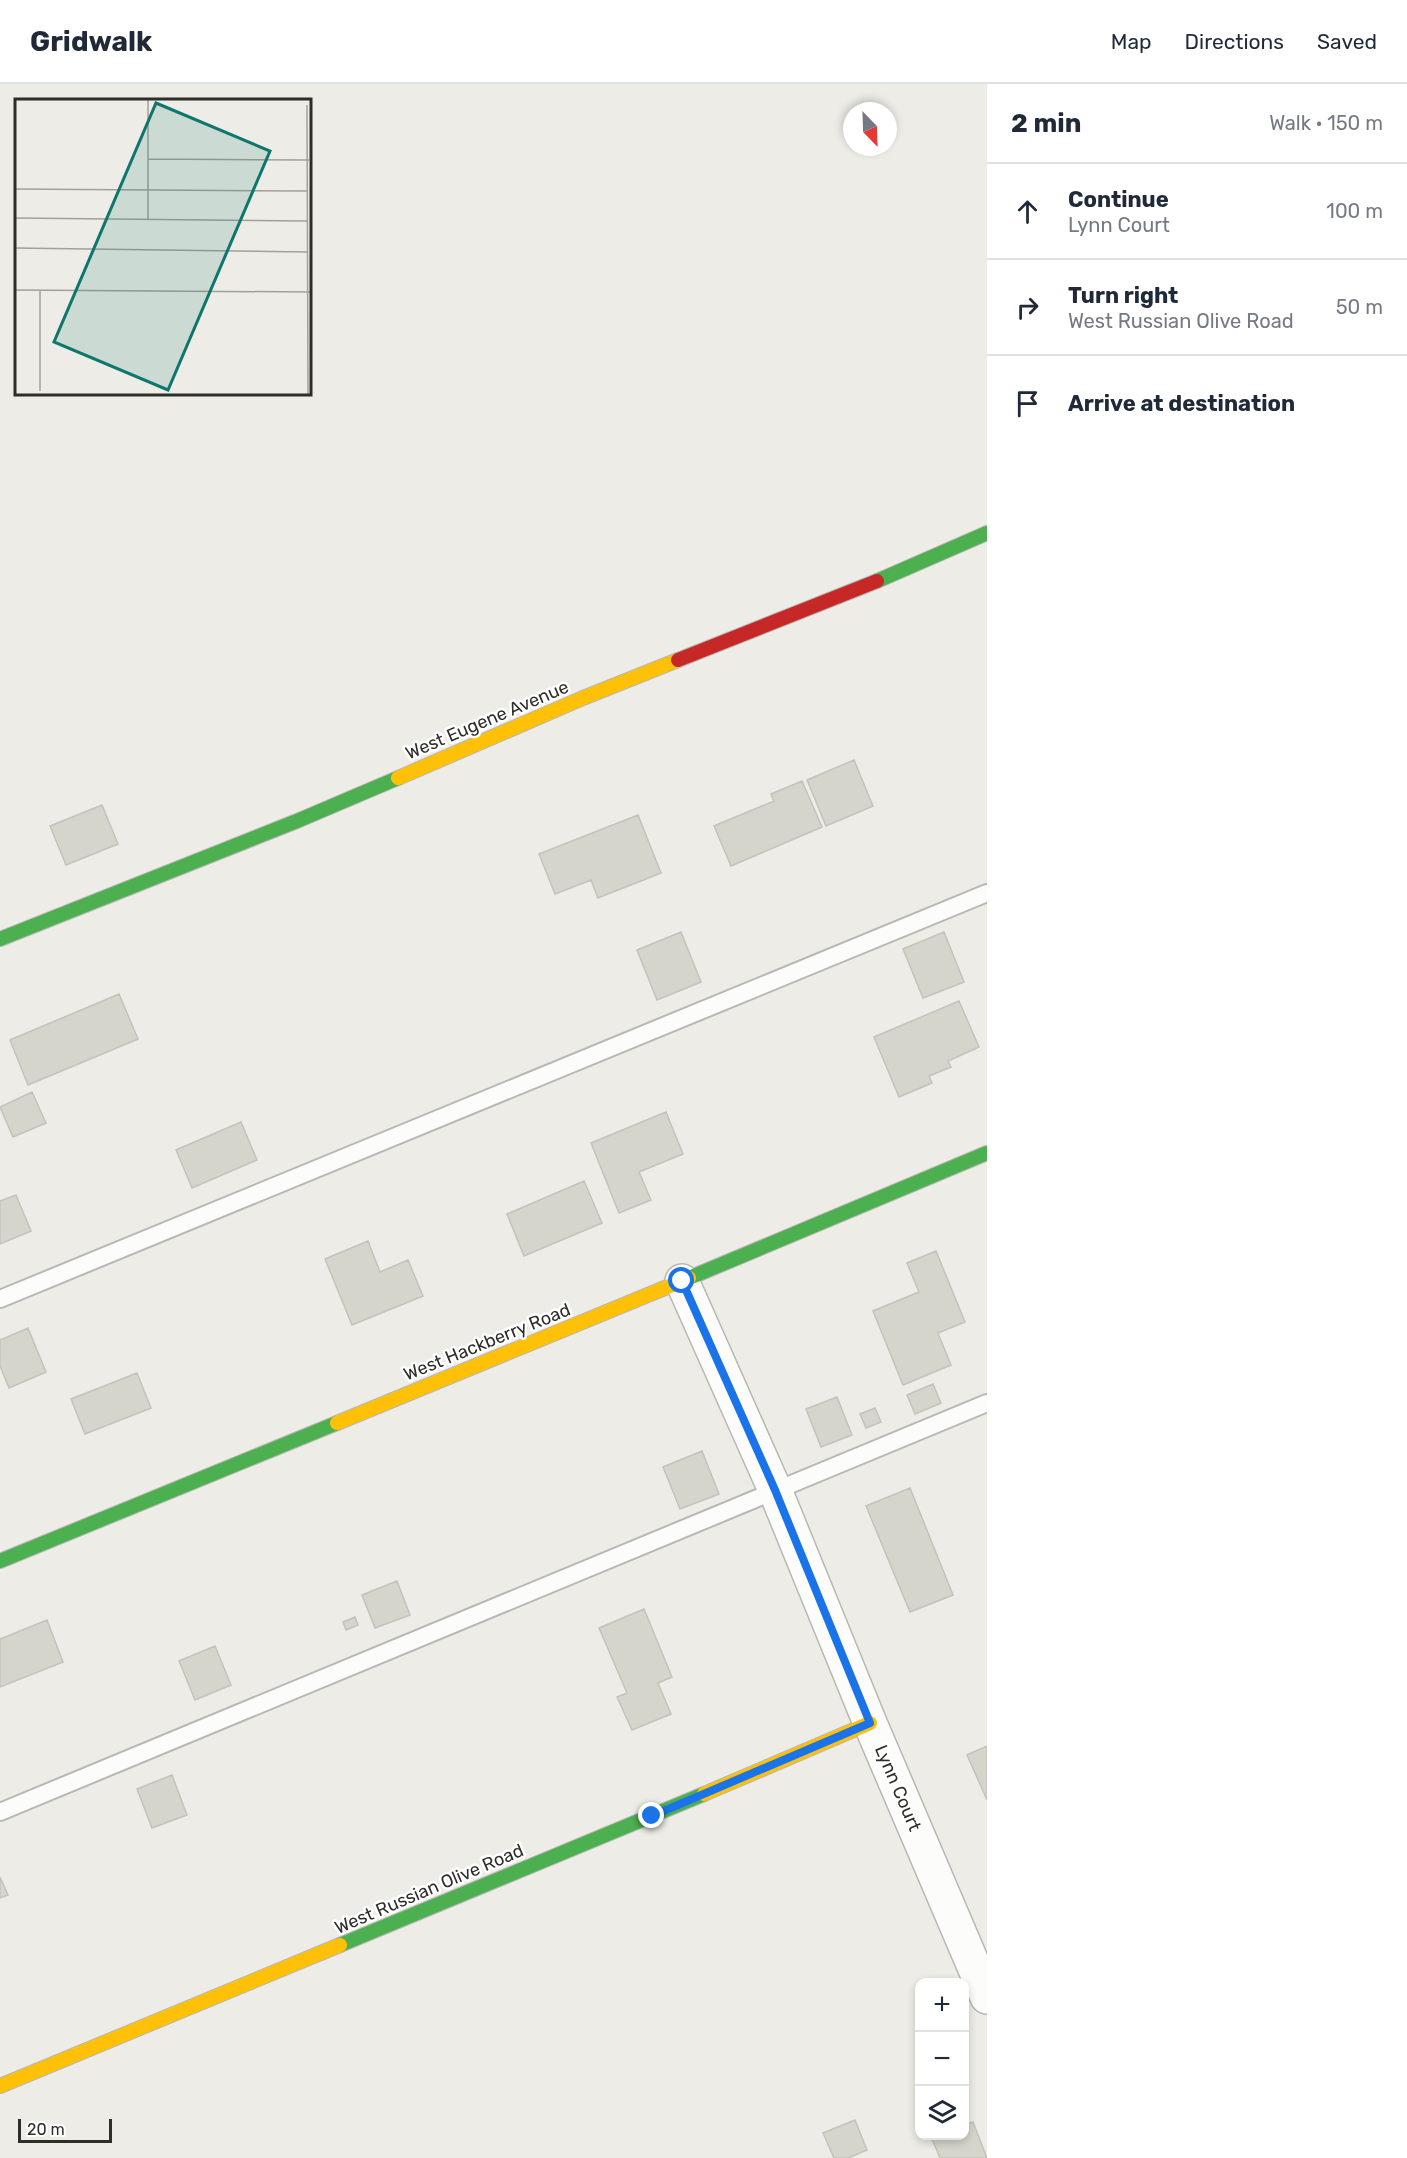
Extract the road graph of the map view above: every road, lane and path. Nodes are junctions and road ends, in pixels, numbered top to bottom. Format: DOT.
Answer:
graph roads {
  1 [pos="987,533"];
  2 [pos="987,893"];
  3 [pos="0,939"];
  4 [pos="987,1153"];
  5 [pos="682,1281"];
  6 [pos="0,1299"];
  7 [pos="987,1403"];
  8 [pos="775,1490"];
  9 [pos="0,1561"];
  10 [pos="870,1723"];
  11 [pos="0,1812"];
  12 [pos="987,1996"];
  13 [pos="0,2086"];
  1 -- 3 [label="street, West Eugene Avenue"];
  2 -- 6 [label="lane"];
  4 -- 5 [label="street, West Hackberry Road"];
  5 -- 8 [label="street, Lynn Court"];
  5 -- 9 [label="street, West Hackberry Road"];
  7 -- 8 [label="lane"];
  8 -- 10 [label="street, Lynn Court"];
  8 -- 11 [label="lane"];
  10 -- 12 [label="street, Lynn Court"];
  10 -- 13 [label="street, West Russian Olive Road"];
}
